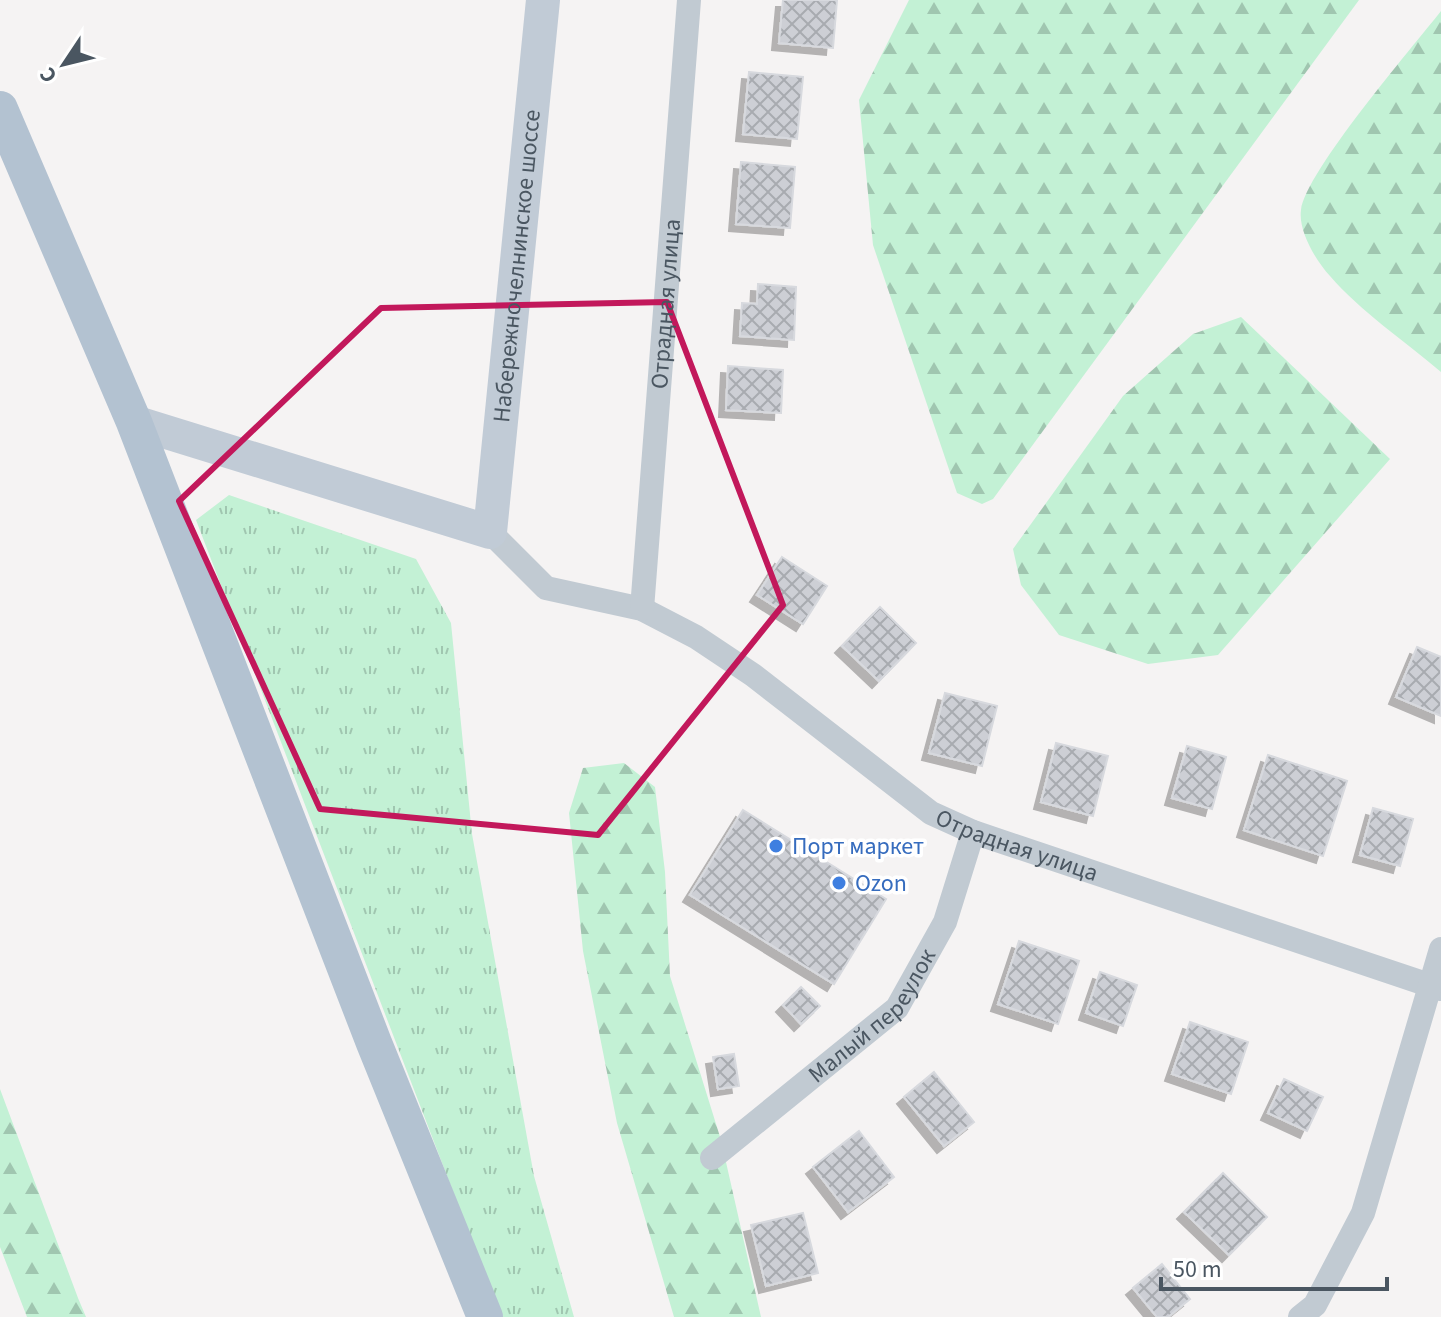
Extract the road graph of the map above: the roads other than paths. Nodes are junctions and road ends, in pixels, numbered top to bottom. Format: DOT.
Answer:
graph roads {
  1 [pos="543,0"];
  2 [pos="689,0"];
  3 [pos="0,109"];
  4 [pos="134,422"];
  5 [pos="490,532"];
  6 [pos="642,609"];
  7 [pos="973,832"];
  8 [pos="1441,949"];
  9 [pos="1435,987"];
  10 [pos="712,1158"];
  11 [pos="485,1317"];
  12 [pos="1300,1317"];
  1 -- 5 [label="main road, Набережночелнинское шоссе"];
  2 -- 6 [label="street, Отрадная улица"];
  3 -- 4 [label="main road"];
  4 -- 5 [label="main road"];
  4 -- 11 [label="main road"];
  5 -- 6 [label="street, Отрадная улица"];
  6 -- 7 [label="street, Отрадная улица"];
  7 -- 9 [label="street, Отрадная улица"];
  7 -- 10 [label="street, Малый переулок"];
  8 -- 9 [label="street"];
  9 -- 12 [label="street"];
}
